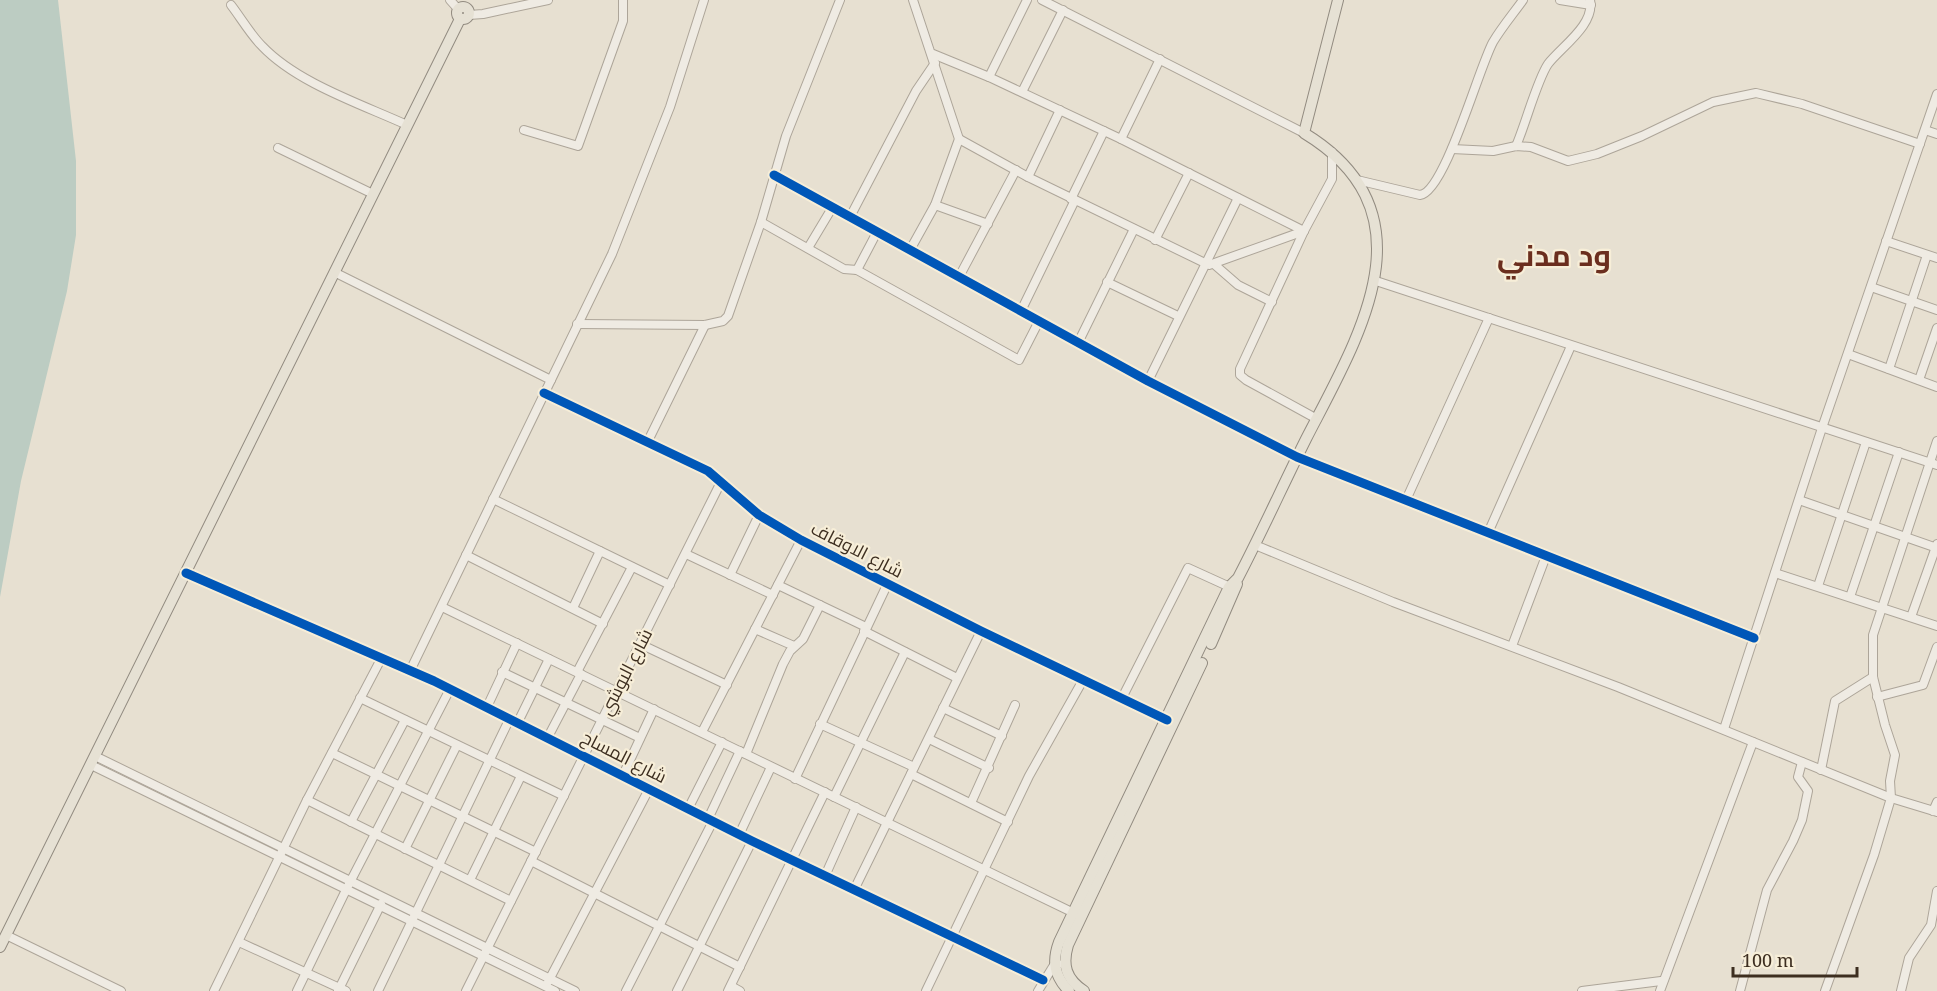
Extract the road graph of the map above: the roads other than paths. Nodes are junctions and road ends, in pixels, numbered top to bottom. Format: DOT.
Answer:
graph roads {
  1 [pos="450,0"];
  2 [pos="548,0"];
  3 [pos="622,0"];
  4 [pos="704,0"];
  5 [pos="840,0"];
  6 [pos="913,0"];
  7 [pos="1027,0"];
  8 [pos="1042,0"];
  9 [pos="1338,0"];
  10 [pos="1523,0"];
  11 [pos="1560,0"];
  12 [pos="1590,3"];
  13 [pos="231,5"];
  14 [pos="463,10"];
  15 [pos="1063,10"];
  16 [pos="934,58"];
  17 [pos="1160,59"];
  18 [pos="989,77"];
  19 [pos="1022,92"];
  20 [pos="1937,94"];
  21 [pos="1060,110"];
  22 [pos="407,125"];
  23 [pos="524,130"];
  24 [pos="1925,130"];
  25 [pos="1104,131"];
  26 [pos="1304,133"];
  27 [pos="1937,134"];
  28 [pos="959,139"];
  29 [pos="1121,139"];
  30 [pos="1920,144"];
  31 [pos="1516,147"];
  32 [pos="278,148"];
  33 [pos="1452,149"];
  34 [pos="1332,152"];
  35 [pos="1016,170"];
  36 [pos="1189,173"];
  37 [pos="774,175"];
  38 [pos="1028,177"];
  39 [pos="1358,180"];
  40 [pos="373,194"];
  41 [pos="1238,198"];
  42 [pos="1073,199"];
  43 [pos="935,205"];
  44 [pos="832,208"];
  45 [pos="850,217"];
  46 [pos="761,222"];
  47 [pos="988,224"];
  48 [pos="1134,229"];
  49 [pos="1304,231"];
  50 [pos="877,232"];
  51 [pos="1155,240"];
  52 [pos="1886,241"];
  53 [pos="808,248"];
  54 [pos="910,250"];
  55 [pos="1927,255"];
  56 [pos="1937,258"];
  57 [pos="1204,264"];
  58 [pos="1215,265"];
  59 [pos="857,270"];
  60 [pos="334,272"];
  61 [pos="959,277"];
  62 [pos="1376,281"];
  63 [pos="1107,282"];
  64 [pos="1871,287"];
  65 [pos="1911,301"];
  66 [pos="1272,302"];
  67 [pos="1937,310"];
  68 [pos="1021,311"];
  69 [pos="1178,316"];
  70 [pos="1489,318"];
  71 [pos="1039,321"];
  72 [pos="577,324"];
  73 [pos="705,325"];
  74 [pos="1937,328"];
  75 [pos="1078,343"];
  76 [pos="1571,346"];
  77 [pos="1848,354"];
  78 [pos="1889,369"];
  79 [pos="551,380"];
  80 [pos="1919,380"];
  81 [pos="1148,381"];
  82 [pos="1937,387"];
  83 [pos="544,393"];
  84 [pos="1317,419"];
  85 [pos="1822,428"];
  86 [pos="1937,441"];
  87 [pos="1866,442"];
  88 [pos="647,443"];
  89 [pos="1899,452"];
  90 [pos="1297,457"];
  91 [pos="1933,464"];
  92 [pos="721,482"];
  93 [pos="493,499"];
  94 [pos="1406,500"];
  95 [pos="1799,500"];
  96 [pos="759,515"];
  97 [pos="1842,516"];
  98 [pos="1873,526"];
  99 [pos="1488,533"];
  100 [pos="1904,536"];
  101 [pos="801,540"];
  102 [pos="1255,545"];
  103 [pos="1937,546"];
  104 [pos="600,551"];
  105 [pos="686,554"];
  106 [pos="466,555"];
  107 [pos="1546,556"];
  108 [pos="632,567"];
  109 [pos="186,573"];
  110 [pos="1775,573"];
  111 [pos="730,575"];
  112 [pos="670,585"];
  113 [pos="778,585"];
  114 [pos="887,585"];
  115 [pos="1818,586"];
  116 [pos="1233,588"];
  117 [pos="773,595"];
  118 [pos="1850,597"];
  119 [pos="820,605"];
  120 [pos="442,607"];
  121 [pos="1880,607"];
  122 [pos="573,608"];
  123 [pos="1911,617"];
  124 [pos="603,624"];
  125 [pos="1937,626"];
  126 [pos="755,629"];
  127 [pos="865,629"];
  128 [pos="981,631"];
  129 [pos="1754,638"];
  130 [pos="517,643"];
  131 [pos="640,644"];
  132 [pos="794,646"];
  133 [pos="1512,646"];
  134 [pos="1937,647"];
  135 [pos="905,652"];
  136 [pos="381,659"];
  137 [pos="549,659"];
  138 [pos="410,671"];
  139 [pos="502,672"];
  140 [pos="579,673"];
  141 [pos="1873,677"];
  142 [pos="957,678"];
  143 [pos="1083,680"];
  144 [pos="727,685"];
  145 [pos="535,688"];
  146 [pos="450,689"];
  147 [pos="616,691"];
  148 [pos="1877,697"];
  149 [pos="360,698"];
  150 [pos="1122,698"];
  151 [pos="566,702"];
  152 [pos="1016,705"];
  153 [pos="487,707"];
  154 [pos="943,708"];
  155 [pos="654,709"];
  156 [pos="602,719"];
  157 [pos="405,720"];
  158 [pos="514,720"];
  159 [pos="1167,720"];
  160 [pos="820,724"];
  161 [pos="1724,729"];
  162 [pos="428,731"];
  163 [pos="702,732"];
  164 [pos="1002,736"];
  165 [pos="548,738"];
  166 [pos="640,738"];
  167 [pos="928,739"];
  168 [pos="722,742"];
  169 [pos="1753,742"];
  170 [pos="861,743"];
  171 [pos="457,745"];
  172 [pos="743,752"];
  173 [pos="332,753"];
  174 [pos="584,756"];
  175 [pos="489,760"];
  176 [pos="93,761"];
  177 [pos="1802,762"];
  178 [pos="771,767"];
  179 [pos="989,768"];
  180 [pos="1821,770"];
  181 [pos="913,771"];
  182 [pos="1145,774"];
  183 [pos="376,775"];
  184 [pos="521,776"];
  185 [pos="623,776"];
  186 [pos="795,778"];
  187 [pos="400,786"];
  188 [pos="649,789"];
  189 [pos="825,792"];
  190 [pos="564,796"];
  191 [pos="834,797"];
  192 [pos="1891,798"];
  193 [pos="307,800"];
  194 [pos="431,800"];
  195 [pos="971,803"];
  196 [pos="856,807"];
  197 [pos="1936,808"];
  198 [pos="688,809"];
  199 [pos="463,816"];
  200 [pos="710,820"];
  201 [pos="886,821"];
  202 [pos="351,822"];
  203 [pos="1008,822"];
  204 [pos="493,831"];
  205 [pos="375,834"];
  206 [pos="739,835"];
  207 [pos="752,841"];
  208 [pos="405,849"];
  209 [pos="283,852"];
  210 [pos="536,852"];
  211 [pos="792,860"];
  212 [pos="531,861"];
  213 [pos="438,865"];
  214 [pos="985,869"];
  215 [pos="825,876"];
  216 [pos="470,880"];
  217 [pos="349,884"];
  218 [pos="854,890"];
  219 [pos="1937,891"];
  220 [pos="595,893"];
  221 [pos="511,901"];
  222 [pos="381,904"];
  223 [pos="1077,914"];
  224 [pos="413,916"];
  225 [pos="660,925"];
  226 [pos="1934,929"];
  227 [pos="6,935"];
  228 [pos="953,937"];
  229 [pos="239,942"];
  230 [pos="700,946"];
  231 [pos="0,947"];
  232 [pos="486,952"];
  233 [pos="1059,964"];
  234 [pos="740,967"];
  235 [pos="305,974"];
  236 [pos="1043,980"];
  237 [pos="1661,981"];
  238 [pos="103,982"];
  239 [pos="547,985"];
  240 [pos="730,989"];
  241 [pos="341,990"];
  242 [pos="99,991"];
  243 [pos="121,991"];
  244 [pos="214,991"];
  245 [pos="297,991"];
  246 [pos="378,991"];
  247 [pos="466,991"];
  248 [pos="555,991"];
  249 [pos="576,991"];
  250 [pos="626,991"];
  251 [pos="677,991"];
  252 [pos="740,991"];
  253 [pos="926,991"];
  254 [pos="1038,991"];
  255 [pos="1069,991"];
  256 [pos="1084,991"];
  257 [pos="1582,991"];
  258 [pos="1659,991"];
  259 [pos="1740,991"];
  260 [pos="1825,991"];
  261 [pos="1901,991"];
  1 -- 14 [label="street"];
  2 -- 14 [label="street"];
  3 -- 23 [label="street"];
  4 -- 72 [label="street"];
  5 -- 37 [label="street"];
  6 -- 16 [label="street"];
  7 -- 18 [label="street"];
  8 -- 15 [label="street"];
  9 -- 26 [label="main road"];
  10 -- 33 [label="street"];
  11 -- 12 [label="street"];
  12 -- 31 [label="street"];
  13 -- 22 [label="street"];
  14 -- 22 [label="main road"];
  15 -- 17 [label="street"];
  15 -- 19 [label="street"];
  16 -- 18 [label="street"];
  16 -- 28 [label="street"];
  16 -- 45 [label="street"];
  17 -- 26 [label="street"];
  17 -- 29 [label="street"];
  18 -- 19 [label="street"];
  19 -- 21 [label="street"];
  20 -- 24 [label="street"];
  21 -- 25 [label="street"];
  21 -- 38 [label="street"];
  22 -- 40 [label="main road"];
  24 -- 27 [label="street"];
  24 -- 30 [label="street"];
  25 -- 29 [label="street"];
  25 -- 42 [label="street"];
  26 -- 34 [label="main road"];
  28 -- 35 [label="street"];
  28 -- 43 [label="street"];
  29 -- 36 [label="street"];
  30 -- 31 [label="street"];
  30 -- 52 [label="street"];
  31 -- 33 [label="street"];
  32 -- 40 [label="street"];
  33 -- 39 [label="street"];
  34 -- 39 [label="main road"];
  34 -- 49 [label="street"];
  35 -- 38 [label="street"];
  35 -- 47 [label="street"];
  36 -- 41 [label="street"];
  36 -- 51 [label="street"];
  37 -- 44 [label="street"];
  37 -- 46 [label="street"];
  38 -- 42 [label="street"];
  39 -- 62 [label="main road"];
  40 -- 60 [label="main road"];
  41 -- 49 [label="street"];
  41 -- 57 [label="street"];
  42 -- 48 [label="street"];
  42 -- 68 [label="street"];
  43 -- 47 [label="street"];
  43 -- 54 [label="street"];
  44 -- 45 [label="street"];
  44 -- 53 [label="street"];
  45 -- 50 [label="street"];
  46 -- 53 [label="street"];
  46 -- 73 [label="street"];
  47 -- 61 [label="street"];
  48 -- 51 [label="street"];
  48 -- 63 [label="street"];
  49 -- 58 [label="street"];
  49 -- 66 [label="street"];
  50 -- 54 [label="street"];
  50 -- 59 [label="street"];
  51 -- 57 [label="street"];
  52 -- 55 [label="street"];
  52 -- 64 [label="street"];
  53 -- 59 [label="street"];
  54 -- 61 [label="street"];
  55 -- 56 [label="street"];
  55 -- 65 [label="street"];
  57 -- 58 [label="street"];
  57 -- 69 [label="street"];
  58 -- 66 [label="street"];
  59 -- 71 [label="street"];
  60 -- 79 [label="street"];
  60 -- 109 [label="main road"];
  61 -- 68 [label="street"];
  62 -- 70 [label="street"];
  62 -- 84 [label="main road"];
  63 -- 69 [label="street"];
  63 -- 75 [label="street"];
  64 -- 65 [label="street"];
  64 -- 77 [label="street"];
  65 -- 67 [label="street"];
  65 -- 78 [label="street"];
  66 -- 84 [label="street"];
  68 -- 71 [label="street"];
  69 -- 81 [label="street"];
  70 -- 76 [label="street"];
  70 -- 94 [label="street"];
  71 -- 75 [label="street"];
  72 -- 73 [label="street"];
  72 -- 79 [label="street"];
  73 -- 88 [label="street"];
  74 -- 80 [label="street"];
  75 -- 81 [label="street"];
  76 -- 85 [label="street"];
  76 -- 99 [label="street"];
  77 -- 78 [label="street"];
  77 -- 85 [label="street"];
  78 -- 80 [label="street"];
  79 -- 83 [label="street"];
  80 -- 82 [label="street"];
  81 -- 90 [label="street"];
  83 -- 88 [label="street, شارع الاوقاف"];
  83 -- 93 [label="street"];
  84 -- 90 [label="main road"];
  85 -- 87 [label="street"];
  85 -- 95 [label="street"];
  86 -- 91 [label="street"];
  87 -- 89 [label="street"];
  87 -- 97 [label="street"];
  88 -- 92 [label="street, شارع الاوقاف"];
  89 -- 91 [label="street"];
  89 -- 98 [label="street"];
  90 -- 94 [label="street"];
  90 -- 102 [label="main road"];
  91 -- 100 [label="street"];
  92 -- 96 [label="street, شارع الاوقاف"];
  92 -- 105 [label="street, شارع البوشي"];
  93 -- 104 [label="street"];
  93 -- 106 [label="street"];
  94 -- 99 [label="street"];
  95 -- 97 [label="street"];
  95 -- 110 [label="street"];
  96 -- 101 [label="street, شارع الاوقاف"];
  96 -- 111 [label="street"];
  97 -- 98 [label="street"];
  97 -- 115 [label="street"];
  98 -- 100 [label="street"];
  98 -- 118 [label="street"];
  99 -- 107 [label="street"];
  100 -- 103 [label="street"];
  100 -- 121 [label="street"];
  101 -- 113 [label="street"];
  101 -- 114 [label="street, شارع الاوقاف"];
  102 -- 116 [label="main road"];
  102 -- 133 [label="street"];
  103 -- 123 [label="street"];
  104 -- 108 [label="street"];
  104 -- 122 [label="street"];
  105 -- 111 [label="street"];
  105 -- 112 [label="street, شارع البوشي"];
  106 -- 120 [label="street"];
  106 -- 122 [label="street"];
  107 -- 129 [label="street"];
  107 -- 133 [label="street"];
  108 -- 112 [label="street"];
  108 -- 124 [label="street"];
  109 -- 136 [label="street, شارع المساح"];
  109 -- 176 [label="main road"];
  110 -- 115 [label="street"];
  110 -- 129 [label="street"];
  111 -- 117 [label="street"];
  112 -- 131 [label="street, شارع البوشي"];
  113 -- 117 [label="street"];
  113 -- 119 [label="street"];
  114 -- 127 [label="street"];
  114 -- 128 [label="street, شارع الاوقاف"];
  115 -- 118 [label="street"];
  116 -- 150 [label="street"];
  116 -- 159 [label="main road"];
  116 -- 182 [label="main road"];
  117 -- 126 [label="street"];
  118 -- 121 [label="street"];
  119 -- 127 [label="street"];
  119 -- 132 [label="street"];
  120 -- 130 [label="street"];
  120 -- 138 [label="street"];
  121 -- 123 [label="street"];
  121 -- 141 [label="street"];
  122 -- 124 [label="street"];
  123 -- 125 [label="street"];
  124 -- 140 [label="street"];
  126 -- 132 [label="street"];
  126 -- 144 [label="street"];
  127 -- 135 [label="street"];
  127 -- 160 [label="street"];
  128 -- 142 [label="street"];
  128 -- 143 [label="street, شارع الاوقاف"];
  129 -- 161 [label="street"];
  130 -- 137 [label="street"];
  130 -- 139 [label="street"];
  131 -- 144 [label="street"];
  131 -- 147 [label="street, شارع البوشي"];
  132 -- 172 [label="street"];
  133 -- 161 [label="street"];
  134 -- 148 [label="street"];
  135 -- 142 [label="street"];
  135 -- 170 [label="street"];
  136 -- 138 [label="street, شارع المساح"];
  136 -- 149 [label="street"];
  137 -- 140 [label="street"];
  137 -- 145 [label="street"];
  138 -- 146 [label="street, شارع المساح"];
  139 -- 145 [label="street"];
  139 -- 153 [label="street"];
  140 -- 147 [label="street"];
  140 -- 151 [label="street"];
  141 -- 148 [label="street"];
  141 -- 180 [label="street"];
  142 -- 154 [label="street"];
  143 -- 150 [label="street, شارع الاوقاف"];
  143 -- 203 [label="street"];
  144 -- 163 [label="street"];
  145 -- 151 [label="street"];
  145 -- 158 [label="street"];
  146 -- 153 [label="street, شارع المساح"];
  146 -- 162 [label="street"];
  147 -- 155 [label="street"];
  147 -- 156 [label="street, شارع البوشي"];
  148 -- 192 [label="street"];
  149 -- 157 [label="street"];
  149 -- 173 [label="street"];
  150 -- 159 [label="street, شارع الاوقاف"];
  151 -- 156 [label="street"];
  151 -- 165 [label="street"];
  152 -- 164 [label="street"];
  153 -- 158 [label="street, شارع المساح"];
  154 -- 164 [label="street"];
  154 -- 167 [label="street"];
  155 -- 163 [label="street"];
  155 -- 166 [label="street"];
  156 -- 166 [label="street"];
  156 -- 174 [label="street, شارع البوشي"];
  157 -- 162 [label="street"];
  157 -- 183 [label="street"];
  158 -- 165 [label="street, شارع المساح"];
  158 -- 175 [label="street"];
  159 -- 182 [label="main road"];
  160 -- 170 [label="street"];
  160 -- 186 [label="street"];
  161 -- 169 [label="street"];
  162 -- 171 [label="street"];
  162 -- 187 [label="street"];
  163 -- 168 [label="street"];
  164 -- 179 [label="street"];
  165 -- 174 [label="street, شارع المساح"];
  166 -- 185 [label="street"];
  167 -- 179 [label="street"];
  167 -- 181 [label="street"];
  168 -- 172 [label="street"];
  168 -- 198 [label="street"];
  169 -- 177 [label="street"];
  169 -- 237 [label="street"];
  170 -- 181 [label="street"];
  170 -- 191 [label="street"];
  171 -- 175 [label="street"];
  171 -- 194 [label="street"];
  172 -- 178 [label="street"];
  172 -- 200 [label="street"];
  173 -- 183 [label="street"];
  173 -- 193 [label="street"];
  174 -- 185 [label="street, شارع المساح"];
  174 -- 190 [label="street, شارع البوشي"];
  175 -- 184 [label="street"];
  175 -- 199 [label="street"];
  176 -- 209 [label="street"];
  176 -- 227 [label="main road"];
  177 -- 180 [label="street"];
  177 -- 259 [label="street"];
  178 -- 186 [label="street"];
  178 -- 206 [label="street"];
  179 -- 195 [label="street"];
  180 -- 192 [label="street"];
  181 -- 195 [label="street"];
  181 -- 201 [label="street"];
  182 -- 223 [label="main road"];
  183 -- 187 [label="street"];
  183 -- 202 [label="street"];
  184 -- 190 [label="street"];
  184 -- 204 [label="street"];
  185 -- 188 [label="street, شارع المساح"];
  186 -- 189 [label="street"];
  187 -- 194 [label="street"];
  187 -- 205 [label="street"];
  188 -- 198 [label="street, شارع المساح"];
  188 -- 220 [label="street"];
  189 -- 191 [label="street"];
  189 -- 211 [label="street"];
  190 -- 210 [label="street, شارع البوشي"];
  191 -- 196 [label="street"];
  192 -- 197 [label="street"];
  192 -- 260 [label="street"];
  193 -- 202 [label="street"];
  193 -- 209 [label="street"];
  194 -- 199 [label="street"];
  194 -- 208 [label="street"];
  195 -- 203 [label="street"];
  196 -- 201 [label="street"];
  196 -- 215 [label="street"];
  198 -- 200 [label="street, شارع المساح"];
  199 -- 204 [label="street"];
  199 -- 213 [label="street"];
  200 -- 206 [label="street, شارع المساح"];
  200 -- 225 [label="street"];
  201 -- 214 [label="street"];
  201 -- 218 [label="street"];
  202 -- 205 [label="street"];
  203 -- 214 [label="street"];
  204 -- 210 [label="street"];
  204 -- 216 [label="street"];
  205 -- 208 [label="street"];
  205 -- 217 [label="street"];
  206 -- 207 [label="street, شارع المساح"];
  207 -- 211 [label="street, شارع المساح"];
  207 -- 230 [label="street"];
  208 -- 213 [label="street"];
  209 -- 217 [label="street"];
  209 -- 229 [label="street"];
  210 -- 212 [label="street, شارع البوشي"];
  211 -- 215 [label="street, شارع المساح"];
  211 -- 234 [label="street"];
  212 -- 220 [label="street"];
  212 -- 221 [label="street, شارع البوشي"];
  213 -- 216 [label="street"];
  213 -- 224 [label="street"];
  214 -- 223 [label="street"];
  214 -- 228 [label="street"];
  215 -- 218 [label="street, شارع المساح"];
  216 -- 221 [label="street"];
  217 -- 222 [label="street"];
  217 -- 224 [label="street"];
  217 -- 235 [label="street"];
  218 -- 228 [label="street, شارع المساح"];
  219 -- 226 [label="street"];
  220 -- 225 [label="street"];
  220 -- 239 [label="street"];
  221 -- 232 [label="street, شارع البوشي"];
  222 -- 224 [label="street"];
  222 -- 241 [label="street"];
  223 -- 233 [label="main road"];
  224 -- 232 [label="street"];
  224 -- 246 [label="street"];
  225 -- 230 [label="street"];
  225 -- 250 [label="street"];
  226 -- 261 [label="street"];
  227 -- 231 [label="main road"];
  227 -- 238 [label="street"];
  228 -- 236 [label="street, شارع المساح"];
  228 -- 253 [label="street"];
  229 -- 235 [label="street"];
  229 -- 244 [label="street"];
  230 -- 234 [label="street"];
  230 -- 251 [label="street"];
  232 -- 239 [label="street"];
  232 -- 247 [label="street, شارع البوشي"];
  233 -- 236 [label="street"];
  233 -- 255 [label="main road"];
  233 -- 256 [label="main road"];
  234 -- 240 [label="street"];
  235 -- 241 [label="street"];
  235 -- 245 [label="street"];
  236 -- 254 [label="street"];
  237 -- 257 [label="street"];
  237 -- 258 [label="street"];
  238 -- 242 [label="street"];
  238 -- 243 [label="street"];
  239 -- 248 [label="street"];
  239 -- 249 [label="street"];
  240 -- 252 [label="street"];
}
